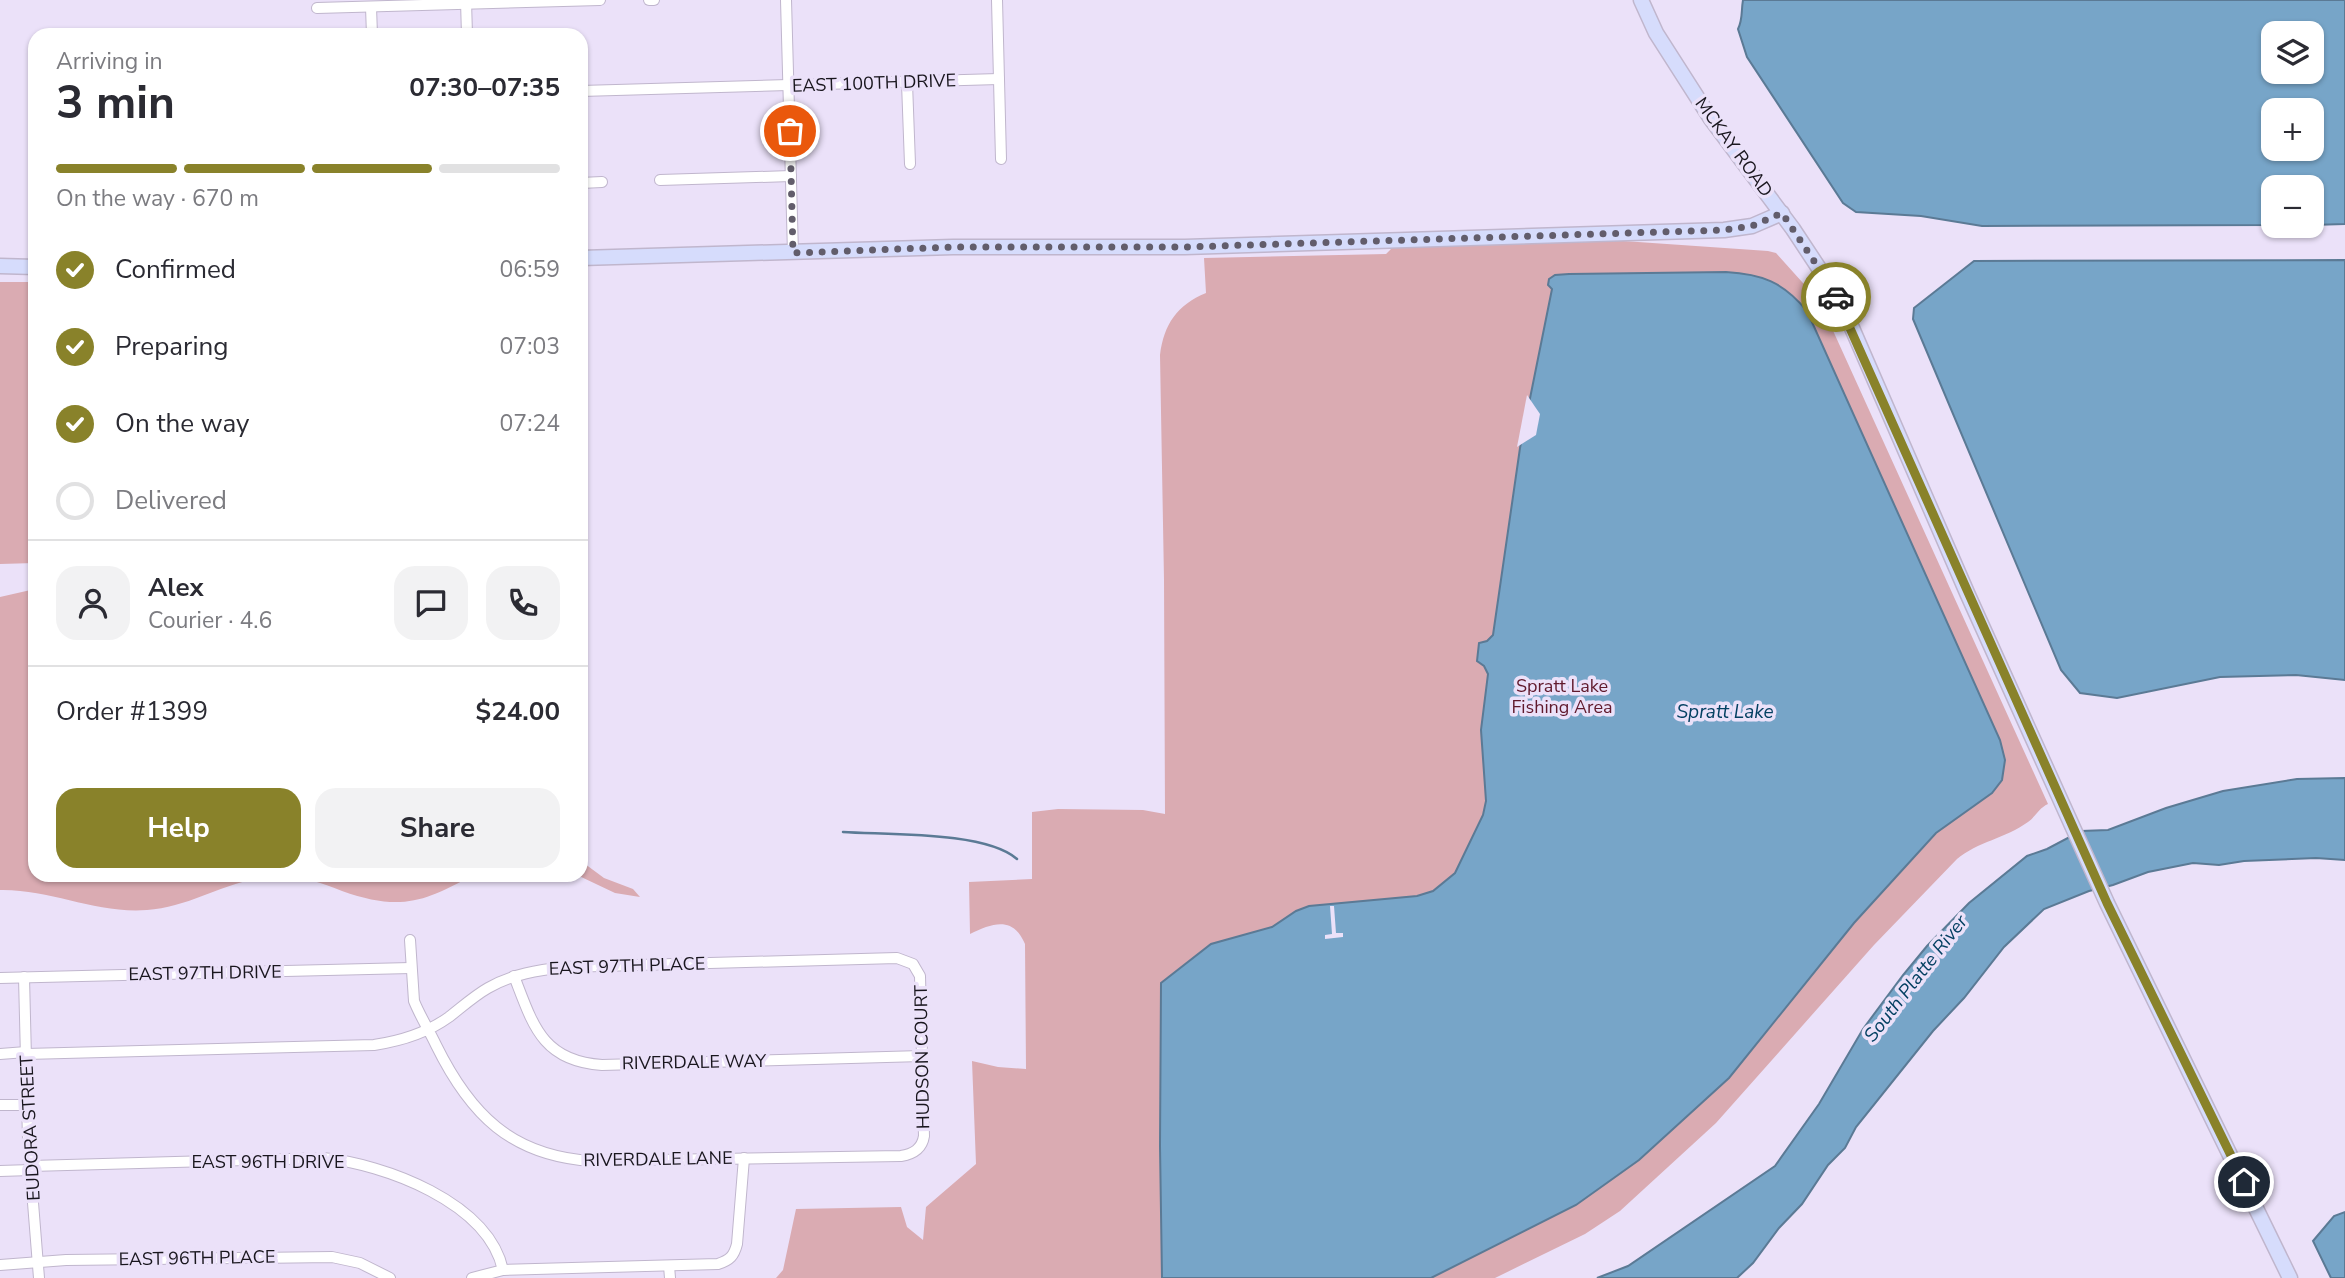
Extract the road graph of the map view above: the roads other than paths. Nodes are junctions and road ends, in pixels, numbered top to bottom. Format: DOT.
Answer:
graph roads {
  1 [pos="600,0"];
  2 [pos="649,0"];
  3 [pos="654,0"];
  4 [pos="786,0"];
  5 [pos="997,0"];
  6 [pos="1641,0"];
  7 [pos="466,2"];
  8 [pos="371,7"];
  9 [pos="317,8"];
  10 [pos="372,28"];
  11 [pos="467,28"];
  12 [pos="999,79"];
  13 [pos="907,83"];
  14 [pos="788,86"];
  15 [pos="588,92"];
  16 [pos="1001,159"];
  17 [pos="910,164"];
  18 [pos="791,176"];
  19 [pos="660,180"];
  20 [pos="602,182"];
  21 [pos="588,183"];
  22 [pos="1782,213"];
  23 [pos="793,253"];
  24 [pos="588,258"];
  25 [pos="0,266"];
  26 [pos="28,267"];
  27 [pos="410,940"];
  28 [pos="910,962"];
  29 [pos="411,968"];
  30 [pos="514,976"];
  31 [pos="24,977"];
  32 [pos="0,978"];
  33 [pos="428,1029"];
  34 [pos="26,1053"];
  35 [pos="0,1054"];
  36 [pos="922,1056"];
  37 [pos="0,1105"];
  38 [pos="28,1105"];
  39 [pos="914,1152"];
  40 [pos="744,1158"];
  41 [pos="31,1168"];
  42 [pos="0,1171"];
  43 [pos="39,1263"];
  44 [pos="0,1265"];
  45 [pos="669,1265"];
  46 [pos="503,1270"];
  47 [pos="574,1273"];
  48 [pos="39,1278"];
  49 [pos="390,1278"];
  50 [pos="471,1278"];
  51 [pos="670,1278"];
  52 [pos="2290,1278"];
  1 -- 7 [label="street"];
  2 -- 3 [label="street"];
  4 -- 14 [label="street"];
  5 -- 12 [label="street"];
  6 -- 22 [label="main road, MCKAY ROAD"];
  7 -- 8 [label="street"];
  7 -- 11 [label="street"];
  8 -- 9 [label="street"];
  8 -- 10 [label="street"];
  12 -- 13 [label="street, EAST 100TH DRIVE"];
  12 -- 16 [label="street"];
  13 -- 14 [label="street, EAST 100TH DRIVE"];
  13 -- 17 [label="street"];
  14 -- 15 [label="street, EAST 100TH DRIVE"];
  14 -- 18 [label="street"];
  18 -- 19 [label="street"];
  18 -- 23 [label="street"];
  20 -- 21 [label="street"];
  22 -- 23 [label="main road"];
  22 -- 52 [label="main road, MCKAY ROAD"];
  23 -- 24 [label="main road"];
  25 -- 26 [label="main road"];
  27 -- 29 [label="street, RIVERDALE LANE"];
  28 -- 30 [label="street, EAST 97TH PLACE"];
  28 -- 36 [label="street, HUDSON COURT"];
  29 -- 31 [label="street, EAST 97TH DRIVE"];
  29 -- 33 [label="street, RIVERDALE LANE"];
  30 -- 33 [label="street, EAST 97TH PLACE"];
  30 -- 36 [label="street, RIVERDALE WAY"];
  31 -- 32 [label="street, EAST 97TH DRIVE"];
  31 -- 34 [label="street, EUDORA STREET"];
  33 -- 34 [label="street, EAST 97TH PLACE"];
  33 -- 40 [label="street, RIVERDALE LANE"];
  34 -- 35 [label="street, EAST 97TH PLACE"];
  34 -- 38 [label="street, EUDORA STREET"];
  36 -- 39 [label="street, HUDSON COURT"];
  37 -- 38 [label="street"];
  38 -- 41 [label="street, EUDORA STREET"];
  39 -- 40 [label="street, RIVERDALE LANE"];
  40 -- 45 [label="street"];
  41 -- 42 [label="street, EAST 96TH DRIVE"];
  41 -- 43 [label="street, EUDORA STREET"];
  41 -- 46 [label="street, EAST 96TH DRIVE"];
  43 -- 44 [label="street, EAST 96TH PLACE"];
  43 -- 48 [label="street, EUDORA STREET"];
  43 -- 49 [label="street, EAST 96TH PLACE"];
  45 -- 47 [label="street"];
  45 -- 51 [label="street"];
  46 -- 47 [label="street"];
  46 -- 50 [label="street"];
}
